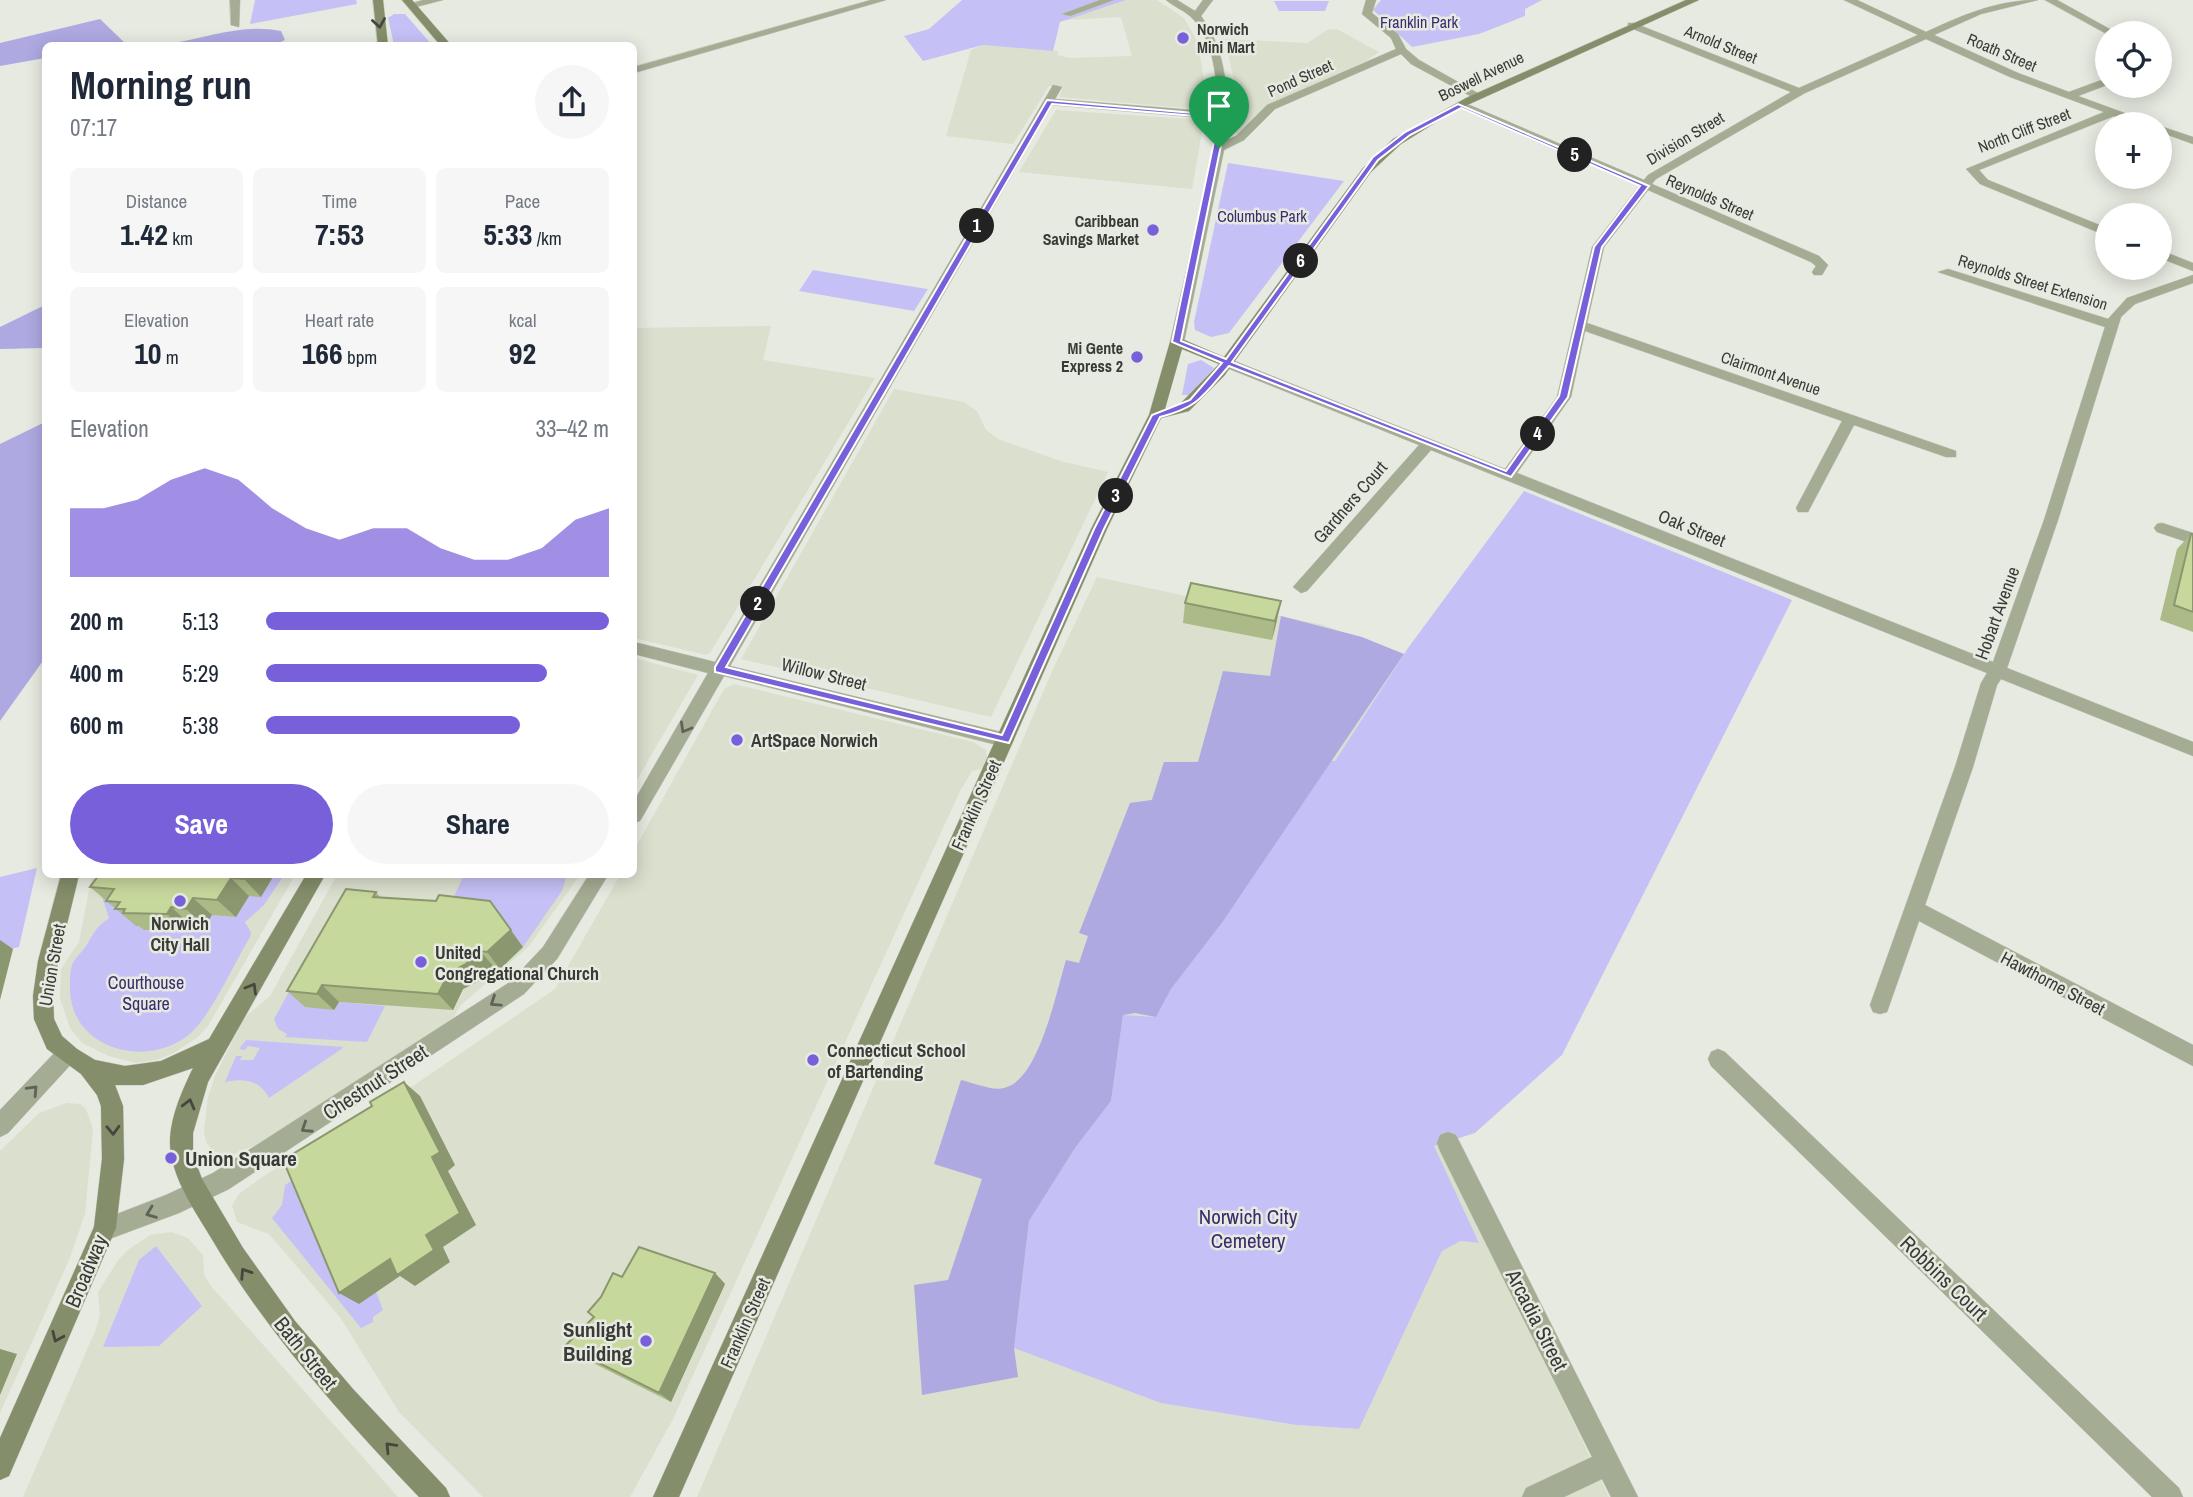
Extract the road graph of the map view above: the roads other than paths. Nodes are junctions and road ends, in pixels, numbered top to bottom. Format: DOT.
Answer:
graph roads {
  1 [pos="235,0"];
  2 [pos="378,0"];
  3 [pos="438,0"];
  4 [pos="847,0"];
  5 [pos="881,0"];
  6 [pos="1109,0"];
  7 [pos="1171,0"];
  8 [pos="1208,0"];
  9 [pos="1371,0"];
  10 [pos="1694,0"];
  11 [pos="1849,0"];
  12 [pos="2033,0"];
  13 [pos="2050,0"];
  14 [pos="410,3"];
  15 [pos="1067,14"];
  16 [pos="1196,16"];
  17 [pos="236,24"];
  18 [pos="2095,24"];
  19 [pos="1631,25"];
  20 [pos="1925,35"];
  21 [pos="757,36"];
  22 [pos="383,42"];
  23 [pos="444,42"];
  24 [pos="1402,50"];
  25 [pos="637,68"];
  26 [pos="2095,86"];
  27 [pos="1057,87"];
  28 [pos="1799,92"];
  29 [pos="1478,96"];
  30 [pos="2068,96"];
  31 [pos="1050,102"];
  32 [pos="1461,105"];
  33 [pos="2109,112"];
  34 [pos="1223,116"];
  35 [pos="2095,120"];
  36 [pos="2172,133"];
  37 [pos="2193,141"];
  38 [pos="1219,148"];
  39 [pos="1645,186"];
  40 [pos="2095,227"];
  41 [pos="2172,259"];
  42 [pos="2193,267"];
  43 [pos="1818,272"];
  44 [pos="1944,272"];
  45 [pos="2193,279"];
  46 [pos="1580,325"];
  47 [pos="2112,325"];
  48 [pos="1177,342"];
  49 [pos="1227,363"];
  50 [pos="1156,415"];
  51 [pos="1850,419"];
  52 [pos="1430,444"];
  53 [pos="1951,454"];
  54 [pos="1508,475"];
  55 [pos="1804,508"];
  56 [pos="2162,528"];
  57 [pos="2193,539"];
  58 [pos="1301,587"];
  59 [pos="637,649"];
  60 [pos="719,669"];
  61 [pos="1998,671"];
  62 [pos="1005,740"];
  63 [pos="2193,749"];
  64 [pos="637,811"];
  65 [pos="69,878"];
  66 [pos="314,878"];
  67 [pos="597,878"];
  68 [pos="1914,909"];
  69 [pos="1880,1004"];
  70 [pos="216,1045"];
  71 [pos="67,1054"];
  72 [pos="2193,1056"];
  73 [pos="1718,1059"];
  74 [pos="89,1069"];
  75 [pos="0,1126"];
  76 [pos="1448,1143"];
  77 [pos="197,1193"];
  78 [pos="104,1230"];
  79 [pos="1608,1463"];
  80 [pos="0,1467"];
  81 [pos="437,1497"];
  82 [pos="666,1497"];
  83 [pos="1535,1497"];
  84 [pos="1625,1497"];
  85 [pos="2170,1497"];
  1 -- 17 [label="street"];
  2 -- 22 [label="street, one-way"];
  3 -- 14 [label="street"];
  4 -- 21 [label="street"];
  5 -- 21 [label="street"];
  6 -- 15 [label="street"];
  7 -- 16 [label="street"];
  8 -- 16 [label="street"];
  9 -- 24 [label="street"];
  10 -- 19 [label="street, Boswell Avenue"];
  11 -- 20 [label="street, Roath Street"];
  12 -- 20 [label="street, Division Street"];
  13 -- 18 [label="street"];
  14 -- 23 [label="street"];
  16 -- 34 [label="street, Franklin Street"];
  19 -- 28 [label="street, Arnold Street"];
  19 -- 29 [label="street, Boswell Avenue"];
  20 -- 28 [label="street, Division Street"];
  20 -- 30 [label="street, Roath Street"];
  21 -- 25 [label="street"];
  24 -- 29 [label="street"];
  24 -- 38 [label="street, Pond Street"];
  26 -- 30 [label="street"];
  27 -- 31 [label="street"];
  28 -- 39 [label="street, Division Street"];
  29 -- 32 [label="street, Boswell Avenue"];
  30 -- 33 [label="street, Roath Street"];
  31 -- 34 [label="street"];
  31 -- 60 [label="street"];
  32 -- 39 [label="street, Reynolds Street"];
  32 -- 49 [label="street, Boswell Avenue"];
  34 -- 38 [label="street, Franklin Street"];
  35 -- 40 [label="street, North Cliff Street"];
  36 -- 37 [label="street"];
  38 -- 48 [label="street, Franklin Street"];
  39 -- 43 [label="street, Reynolds Street"];
  39 -- 46 [label="street, Division Street"];
  41 -- 42 [label="street"];
  44 -- 47 [label="street, Reynolds Street Extension"];
  45 -- 47 [label="street, Hobart Avenue"];
  46 -- 51 [label="street, Clairmont Avenue"];
  46 -- 54 [label="street, Division Street"];
  47 -- 61 [label="street, Hobart Avenue"];
  48 -- 49 [label="street, Oak Street"];
  48 -- 50 [label="street, Franklin Street"];
  49 -- 50 [label="street, Boswell Avenue"];
  49 -- 52 [label="street, Oak Street"];
  50 -- 62 [label="street, Franklin Street"];
  51 -- 53 [label="street, Clairmont Avenue"];
  51 -- 55 [label="street"];
  52 -- 54 [label="street, Oak Street"];
  52 -- 58 [label="street, Gardners Court"];
  54 -- 61 [label="street, Oak Street"];
  56 -- 57 [label="street"];
  59 -- 60 [label="street, Willow Street"];
  60 -- 62 [label="street, Willow Street"];
  60 -- 64 [label="street, one-way"];
  61 -- 63 [label="street, Oak Street"];
  61 -- 68 [label="street, Hobart Avenue"];
  62 -- 82 [label="street, Franklin Street"];
  65 -- 71 [label="street, Union Street"];
  70 -- 66 [label="street, one-way"];
  67 -- 77 [label="street, Chestnut Street, one-way"];
  68 -- 69 [label="street, Hobart Avenue"];
  68 -- 72 [label="street, Hawthorne Street"];
  70 -- 74 [label="street, Union Street"];
  77 -- 70 [label="street, one-way"];
  71 -- 74 [label="street, Union Street"];
  75 -- 71 [label="street, one-way"];
  73 -- 85 [label="street, Robbins Court"];
  74 -- 78 [label="street, Broadway, one-way"];
  76 -- 79 [label="street, Arcadia Street"];
  77 -- 78 [label="street, Chestnut Street, one-way"];
  81 -- 77 [label="street, Bath Street, one-way"];
  78 -- 80 [label="street, Broadway, one-way"];
  79 -- 83 [label="street"];
  79 -- 84 [label="street, Arcadia Street"];
}
